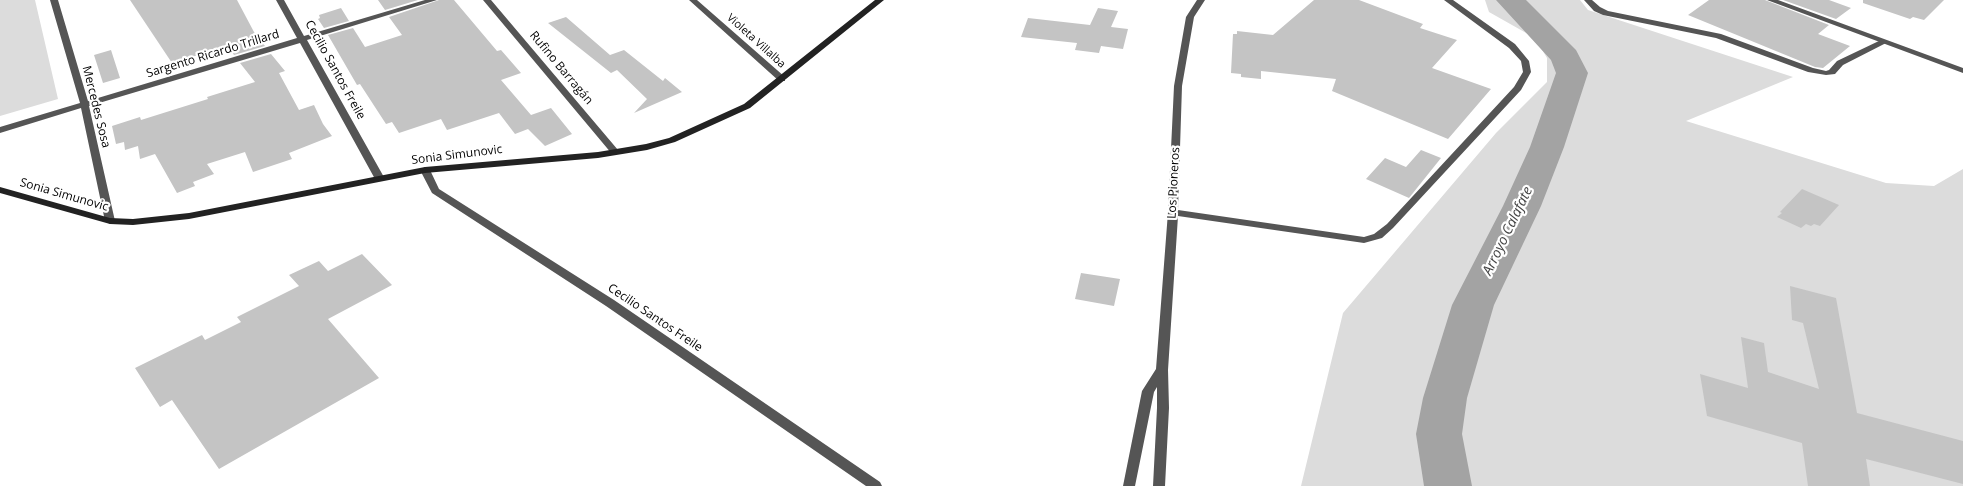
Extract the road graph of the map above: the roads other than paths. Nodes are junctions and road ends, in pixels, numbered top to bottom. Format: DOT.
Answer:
graph roads {
  1 [pos="54,0"];
  2 [pos="280,0"];
  3 [pos="433,0"];
  4 [pos="487,0"];
  5 [pos="693,0"];
  6 [pos="880,0"];
  7 [pos="1201,0"];
  8 [pos="1448,0"];
  9 [pos="1588,0"];
  10 [pos="1771,0"];
  11 [pos="301,39"];
  12 [pos="1884,42"];
  13 [pos="1963,71"];
  14 [pos="782,79"];
  15 [pos="84,105"];
  16 [pos="0,130"];
  17 [pos="615,152"];
  18 [pos="425,170"];
  19 [pos="380,179"];
  20 [pos="0,190"];
  21 [pos="1173,212"];
  22 [pos="110,221"];
  23 [pos="1162,370"];
  24 [pos="876,486"];
  25 [pos="1129,486"];
  26 [pos="1159,486"];
  1 -- 15 [label="street, Mercedes Sosa"];
  2 -- 11 [label="street, Cecilio Santos Freile"];
  3 -- 11 [label="street, Sargento Ricardo Trillard"];
  4 -- 17 [label="street, Rufino Barragán"];
  5 -- 14 [label="street, Violeta Villalba"];
  6 -- 14 [label="street, Sonia Simunovic"];
  7 -- 21 [label="street, Los Pioneros"];
  8 -- 21 [label="street"];
  9 -- 12 [label="street"];
  10 -- 12 [label="street"];
  11 -- 15 [label="street, Sargento Ricardo Trillard"];
  11 -- 19 [label="street, Cecilio Santos Freile"];
  12 -- 13 [label="street"];
  14 -- 17 [label="street, Sonia Simunovic"];
  15 -- 16 [label="street, Sargento Ricardo Trillard"];
  15 -- 22 [label="street, Mercedes Sosa"];
  17 -- 18 [label="street, Sonia Simunovic"];
  18 -- 19 [label="street, Sonia Simunovic"];
  18 -- 24 [label="street, Cecilio Santos Freile"];
  19 -- 22 [label="street, Sonia Simunovic"];
  20 -- 22 [label="street, Sonia Simunovic"];
  21 -- 23 [label="street, Los Pioneros"];
  23 -- 25 [label="street, Los Pioneros"];
  23 -- 26 [label="street, Los Pioneros"];
}
